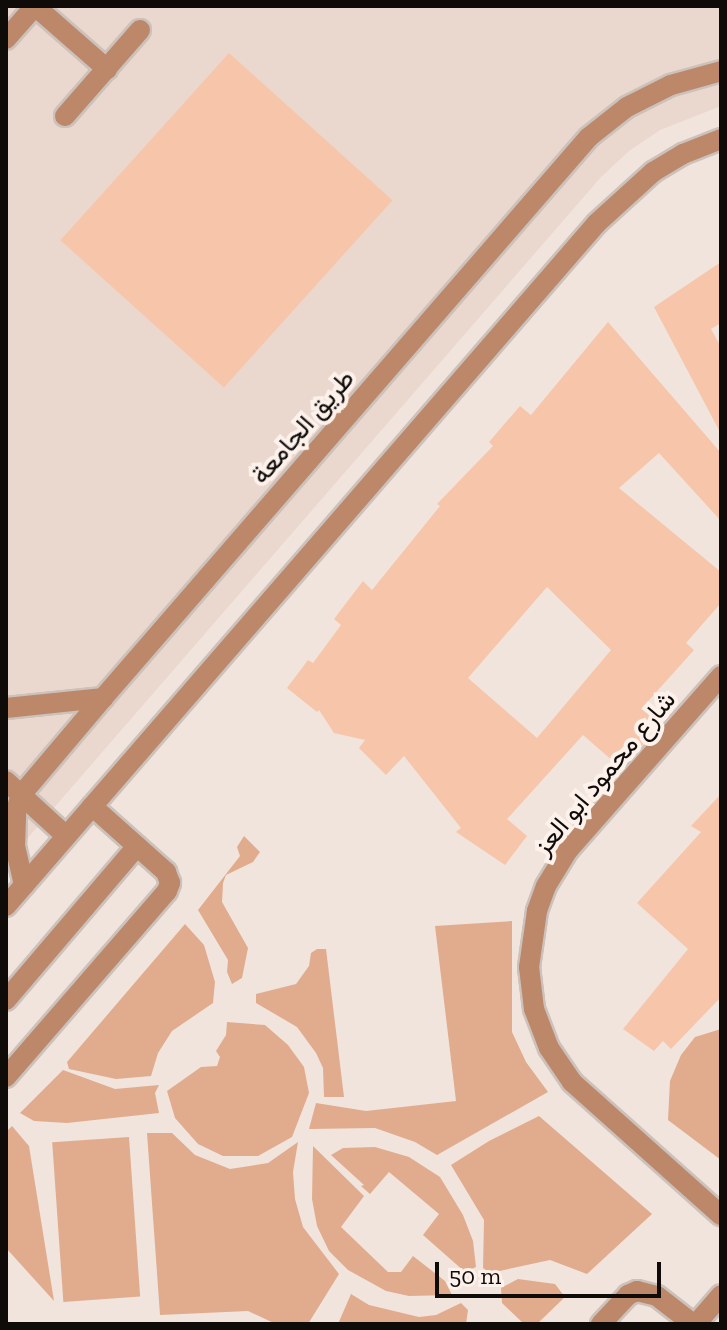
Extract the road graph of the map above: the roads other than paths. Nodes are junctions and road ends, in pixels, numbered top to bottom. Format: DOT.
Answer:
graph roads {
  1 [pos="35,6"];
  2 [pos="140,30"];
  3 [pos="6,39"];
  4 [pos="107,69"];
  5 [pos="721,71"];
  6 [pos="65,116"];
  7 [pos="721,139"];
  8 [pos="721,676"];
  9 [pos="103,698"];
  10 [pos="6,708"];
  11 [pos="14,788"];
  12 [pos="92,806"];
  13 [pos="66,836"];
  14 [pos="137,846"];
  15 [pos="24,885"];
  16 [pos="6,906"];
  17 [pos="6,1000"];
  18 [pos="6,1077"];
  19 [pos="721,1215"];
  20 [pos="721,1295"];
  21 [pos="601,1324"];
  22 [pos="694,1324"];
  1 -- 3 [label="street"];
  1 -- 4 [label="street"];
  2 -- 4 [label="street"];
  4 -- 6 [label="street"];
  5 -- 9 [label="street, طريق الجامعة"];
  7 -- 12 [label="street"];
  8 -- 19 [label="street, شارع محمود ابو العز"];
  9 -- 10 [label="street"];
  9 -- 11 [label="street, طريق الجامعة"];
  11 -- 13 [label="street"];
  11 -- 15 [label="street"];
  12 -- 13 [label="street"];
  12 -- 14 [label="street"];
  13 -- 15 [label="street"];
  14 -- 17 [label="street"];
  14 -- 18 [label="street"];
  15 -- 16 [label="street"];
  20 -- 22 [label="street"];
  21 -- 22 [label="street"];
}
